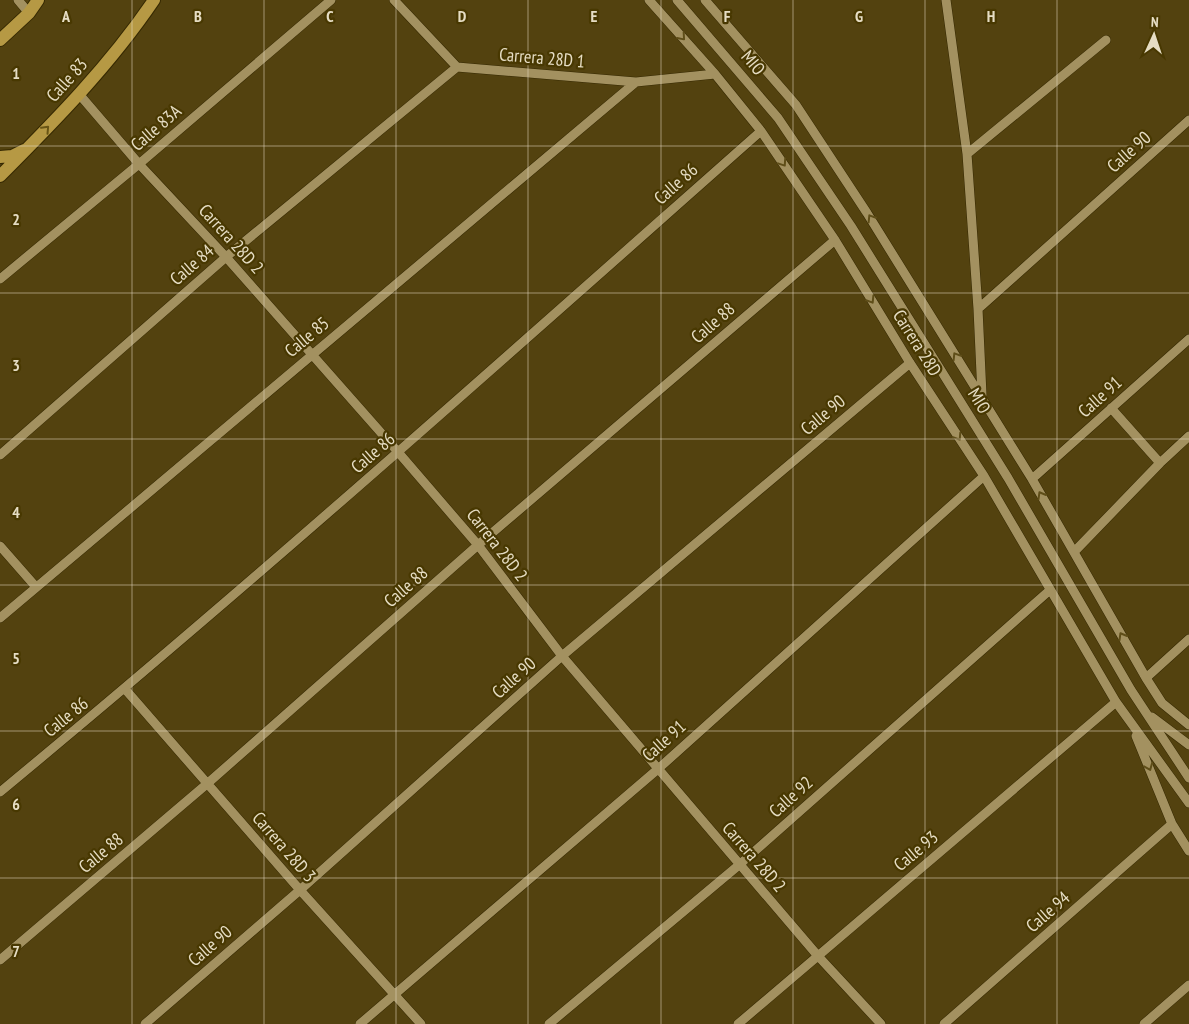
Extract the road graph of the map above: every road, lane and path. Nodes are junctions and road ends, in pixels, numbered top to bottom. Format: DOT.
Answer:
graph roads {
  1 [pos="18,0"];
  2 [pos="38,0"];
  3 [pos="154,0"];
  4 [pos="331,0"];
  5 [pos="394,0"];
  6 [pos="649,0"];
  7 [pos="677,0"];
  8 [pos="706,0"];
  9 [pos="946,0"];
  10 [pos="29,12"];
  11 [pos="0,40"];
  12 [pos="1106,40"];
  13 [pos="457,67"];
  14 [pos="715,74"];
  15 [pos="636,82"];
  16 [pos="79,94"];
  17 [pos="1189,120"];
  18 [pos="761,131"];
  19 [pos="28,148"];
  20 [pos="966,154"];
  21 [pos="0,157"];
  22 [pos="140,164"];
  23 [pos="0,176"];
  24 [pos="835,240"];
  25 [pos="226,257"];
  26 [pos="0,279"];
  27 [pos="978,309"];
  28 [pos="1189,339"];
  29 [pos="312,355"];
  30 [pos="910,363"];
  31 [pos="982,398"];
  32 [pos="1111,408"];
  33 [pos="1189,436"];
  34 [pos="398,452"];
  35 [pos="0,455"];
  36 [pos="1160,464"];
  37 [pos="984,476"];
  38 [pos="1032,478"];
  39 [pos="478,545"];
  40 [pos="0,546"];
  41 [pos="1074,552"];
  42 [pos="36,587"];
  43 [pos="1050,590"];
  44 [pos="0,618"];
  45 [pos="1189,639"];
  46 [pos="562,656"];
  47 [pos="1146,678"];
  48 [pos="125,689"];
  49 [pos="1116,702"];
  50 [pos="1146,712"];
  51 [pos="1130,722"];
  52 [pos="1189,725"];
  53 [pos="1189,745"];
  54 [pos="658,769"];
  55 [pos="1189,778"];
  56 [pos="208,783"];
  57 [pos="0,792"];
  58 [pos="1189,803"];
  59 [pos="1172,824"];
  60 [pos="1189,851"];
  61 [pos="739,865"];
  62 [pos="300,890"];
  63 [pos="818,956"];
  64 [pos="0,960"];
  65 [pos="1189,985"];
  66 [pos="394,995"];
  67 [pos="145,1024"];
  68 [pos="360,1024"];
  69 [pos="421,1024"];
  70 [pos="549,1024"];
  71 [pos="738,1024"];
  72 [pos="881,1024"];
  73 [pos="944,1024"];
  74 [pos="1144,1024"];
  1 -- 10 [label="street"];
  2 -- 10 [label="main road"];
  3 -- 16 [label="main road, Calle 83"];
  4 -- 22 [label="street, Calle 83A"];
  5 -- 13 [label="street"];
  6 -- 14 [label="street, Carrera 28D, one-way"];
  7 -- 50 [label="street, MIO"];
  31 -- 8 [label="street, Carrera 28D, one-way"];
  9 -- 20 [label="street, Carrera 28D"];
  10 -- 11 [label="main road"];
  12 -- 20 [label="street"];
  13 -- 15 [label="street, Carrera 28D 1"];
  13 -- 25 [label="street, Calle 84"];
  14 -- 15 [label="street, Carrera 28D 1"];
  14 -- 18 [label="street, Carrera 28D"];
  15 -- 29 [label="street, Calle 85"];
  19 -- 16 [label="main road, Calle 83, one-way"];
  16 -- 22 [label="street, Carrera 28D 2"];
  17 -- 27 [label="street, Calle 90"];
  18 -- 24 [label="street, Carrera 28D, one-way"];
  18 -- 34 [label="street, Calle 86"];
  19 -- 21 [label="main road"];
  19 -- 23 [label="main road, Calle 83"];
  20 -- 27 [label="street, Carrera 28D"];
  22 -- 25 [label="street, Carrera 28D 2"];
  22 -- 26 [label="street, Calle 83A"];
  24 -- 30 [label="street, Carrera 28D, one-way"];
  24 -- 39 [label="street, Calle 88"];
  25 -- 29 [label="street, Carrera 28D 2"];
  25 -- 35 [label="street, Calle 84"];
  27 -- 31 [label="street, Carrera 28D"];
  28 -- 32 [label="street, Calle 91"];
  29 -- 34 [label="street, Carrera 28D 2"];
  29 -- 42 [label="street, Calle 85"];
  30 -- 37 [label="street, Carrera 28D, one-way"];
  30 -- 46 [label="street, Calle 90"];
  31 -- 38 [label="street, Carrera 28D"];
  32 -- 36 [label="street"];
  32 -- 38 [label="street, Calle 91"];
  33 -- 36 [label="street"];
  34 -- 39 [label="street, Carrera 28D 2"];
  34 -- 48 [label="street, Calle 86"];
  36 -- 41 [label="street"];
  37 -- 43 [label="street, Carrera 28D"];
  37 -- 54 [label="street, Calle 91"];
  41 -- 38 [label="street, Carrera 28D, one-way"];
  39 -- 46 [label="street, Carrera 28D 2"];
  39 -- 56 [label="street, Calle 88"];
  40 -- 42 [label="street"];
  47 -- 41 [label="street, Carrera 28D, one-way"];
  42 -- 44 [label="street, Calle 85"];
  43 -- 49 [label="street, Carrera 28D"];
  43 -- 61 [label="street, Calle 92"];
  45 -- 47 [label="street"];
  46 -- 54 [label="street, Carrera 28D 2"];
  46 -- 62 [label="street, Calle 90"];
  47 -- 52 [label="street, Carrera 28D"];
  48 -- 56 [label="street, Carrera 28D 3"];
  48 -- 57 [label="street, Calle 86"];
  49 -- 51 [label="street, Carrera 28D"];
  49 -- 63 [label="street, Calle 93"];
  50 -- 53 [label="street, MIO"];
  50 -- 55 [label="street, MIO"];
  51 -- 58 [label="street, Carrera 28D"];
  51 -- 59 [label="street, Carrera 28D, one-way"];
  54 -- 61 [label="street, Carrera 28D 2"];
  54 -- 66 [label="street, Calle 91"];
  56 -- 62 [label="street, Carrera 28D 3"];
  56 -- 64 [label="street, Calle 88"];
  59 -- 60 [label="street, Carrera 28D"];
  59 -- 73 [label="street, Calle 94"];
  61 -- 63 [label="street, Carrera 28D 2"];
  61 -- 70 [label="street, Calle 92"];
  62 -- 66 [label="street, Carrera 28D 3"];
  62 -- 67 [label="street, Calle 90"];
  63 -- 71 [label="street, Calle 93"];
  63 -- 72 [label="street, Carrera 28D 2"];
  65 -- 74 [label="street"];
  66 -- 68 [label="street, Calle 91"];
  66 -- 69 [label="street, Carrera 28D 3"];
}
